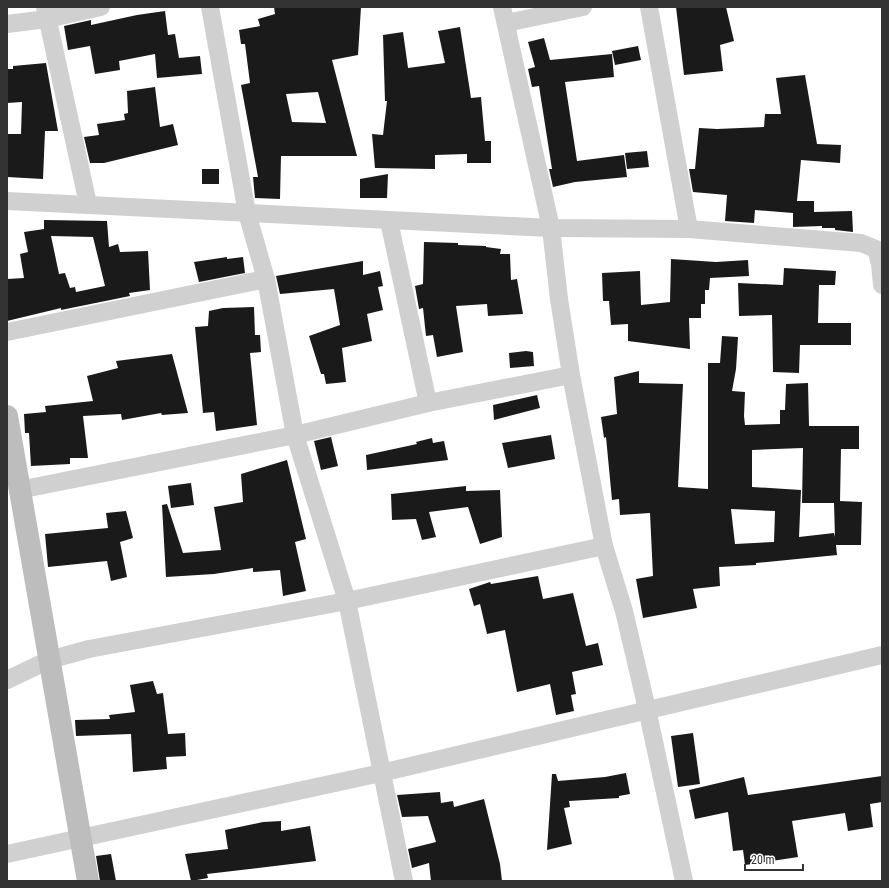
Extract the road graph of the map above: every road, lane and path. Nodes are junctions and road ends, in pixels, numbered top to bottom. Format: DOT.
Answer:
graph roads {
  1 [pos="101,7"];
  2 [pos="210,7"];
  3 [pos="583,7"];
  4 [pos="649,7"];
  5 [pos="46,13"];
  6 [pos="504,15"];
  7 [pos="7,24"];
  8 [pos="7,201"];
  9 [pos="88,204"];
  10 [pos="247,213"];
  11 [pos="389,221"];
  12 [pos="551,228"];
  13 [pos="689,229"];
  14 [pos="266,279"];
  15 [pos="882,285"];
  16 [pos="7,332"];
  17 [pos="571,376"];
  18 [pos="428,403"];
  19 [pos="7,416"];
  20 [pos="295,435"];
  21 [pos="11,465"];
  22 [pos="19,490"];
  23 [pos="604,546"];
  24 [pos="347,601"];
  25 [pos="881,653"];
  26 [pos="49,660"];
  27 [pos="7,680"];
  28 [pos="648,709"];
  29 [pos="381,773"];
  30 [pos="81,837"];
  31 [pos="7,854"];
  32 [pos="88,881"];
  33 [pos="404,881"];
  34 [pos="684,881"];
  1 -- 5 [label="street"];
  2 -- 10 [label="street"];
  3 -- 6 [label="street"];
  4 -- 13 [label="street"];
  5 -- 7 [label="street"];
  5 -- 9 [label="street"];
  6 -- 12 [label="street"];
  8 -- 9 [label="street"];
  9 -- 10 [label="street"];
  10 -- 11 [label="street"];
  10 -- 14 [label="street"];
  11 -- 12 [label="street"];
  11 -- 18 [label="street"];
  12 -- 13 [label="street"];
  12 -- 17 [label="street"];
  13 -- 15 [label="street"];
  14 -- 16 [label="street"];
  14 -- 20 [label="street"];
  17 -- 18 [label="street"];
  17 -- 23 [label="street"];
  18 -- 20 [label="street"];
  19 -- 21 [label="main road"];
  20 -- 22 [label="street"];
  20 -- 24 [label="street"];
  21 -- 22 [label="main road"];
  22 -- 26 [label="main road"];
  23 -- 24 [label="street"];
  23 -- 28 [label="street"];
  24 -- 26 [label="street"];
  24 -- 29 [label="street"];
  25 -- 28 [label="street"];
  26 -- 27 [label="street"];
  26 -- 30 [label="main road"];
  28 -- 29 [label="street"];
  28 -- 34 [label="street"];
  29 -- 30 [label="street"];
  29 -- 33 [label="street"];
  30 -- 31 [label="street"];
  30 -- 32 [label="main road"];
}
